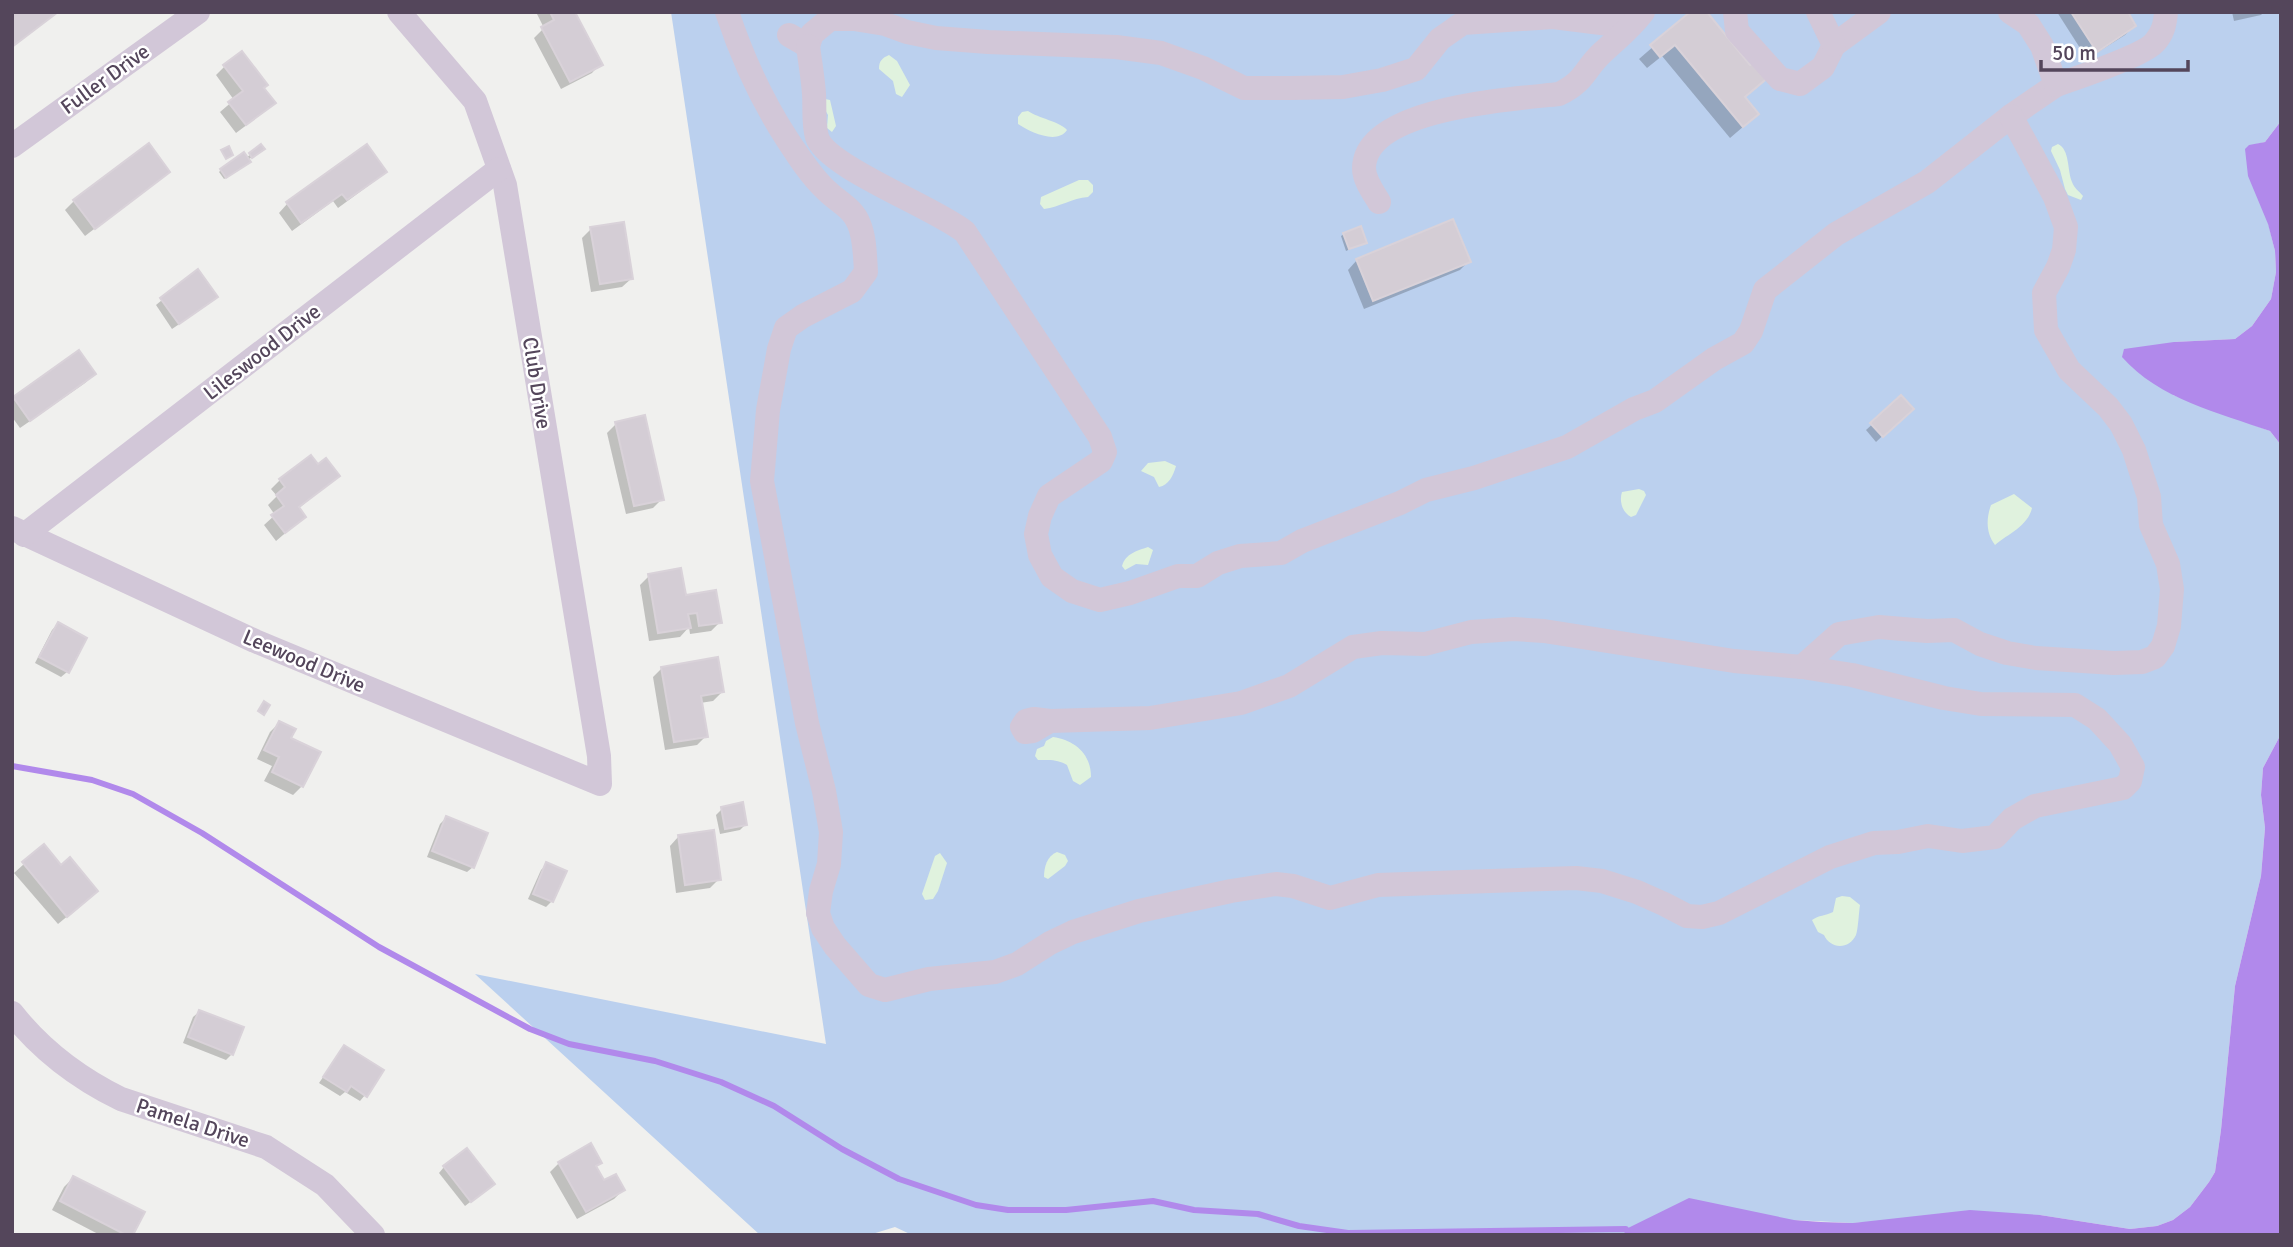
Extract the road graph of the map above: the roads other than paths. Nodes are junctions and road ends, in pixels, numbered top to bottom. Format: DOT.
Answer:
graph roads {
  1 [pos="198,12"];
  2 [pos="399,12"];
  3 [pos="727,12"];
  4 [pos="1625,12"];
  5 [pos="1643,12"];
  6 [pos="1735,12"];
  7 [pos="1818,12"];
  8 [pos="2010,12"];
  9 [pos="2166,12"];
  10 [pos="1878,13"];
  11 [pos="1834,45"];
  12 [pos="2056,85"];
  13 [pos="2011,116"];
  14 [pos="12,146"];
  15 [pos="499,169"];
  16 [pos="1379,202"];
  17 [pos="18,531"];
  18 [pos="1802,667"];
  19 [pos="1050,721"];
  20 [pos="600,784"];
  21 [pos="12,1013"];
  22 [pos="373,1235"];
  1 -- 14 [label="street, Fuller Drive"];
  2 -- 15 [label="street, Club Drive"];
  3 -- 18 [label="street"];
  4 -- 13 [label="street"];
  5 -- 16 [label="street"];
  6 -- 11 [label="street"];
  7 -- 11 [label="street"];
  8 -- 12 [label="street"];
  9 -- 12 [label="street"];
  10 -- 11 [label="street"];
  12 -- 13 [label="street"];
  13 -- 18 [label="street"];
  15 -- 17 [label="street, Lileswood Drive"];
  15 -- 20 [label="street, Club Drive"];
  17 -- 20 [label="street, Leewood Drive"];
  18 -- 19 [label="street"];
  21 -- 22 [label="street, Pamela Drive"];
}
